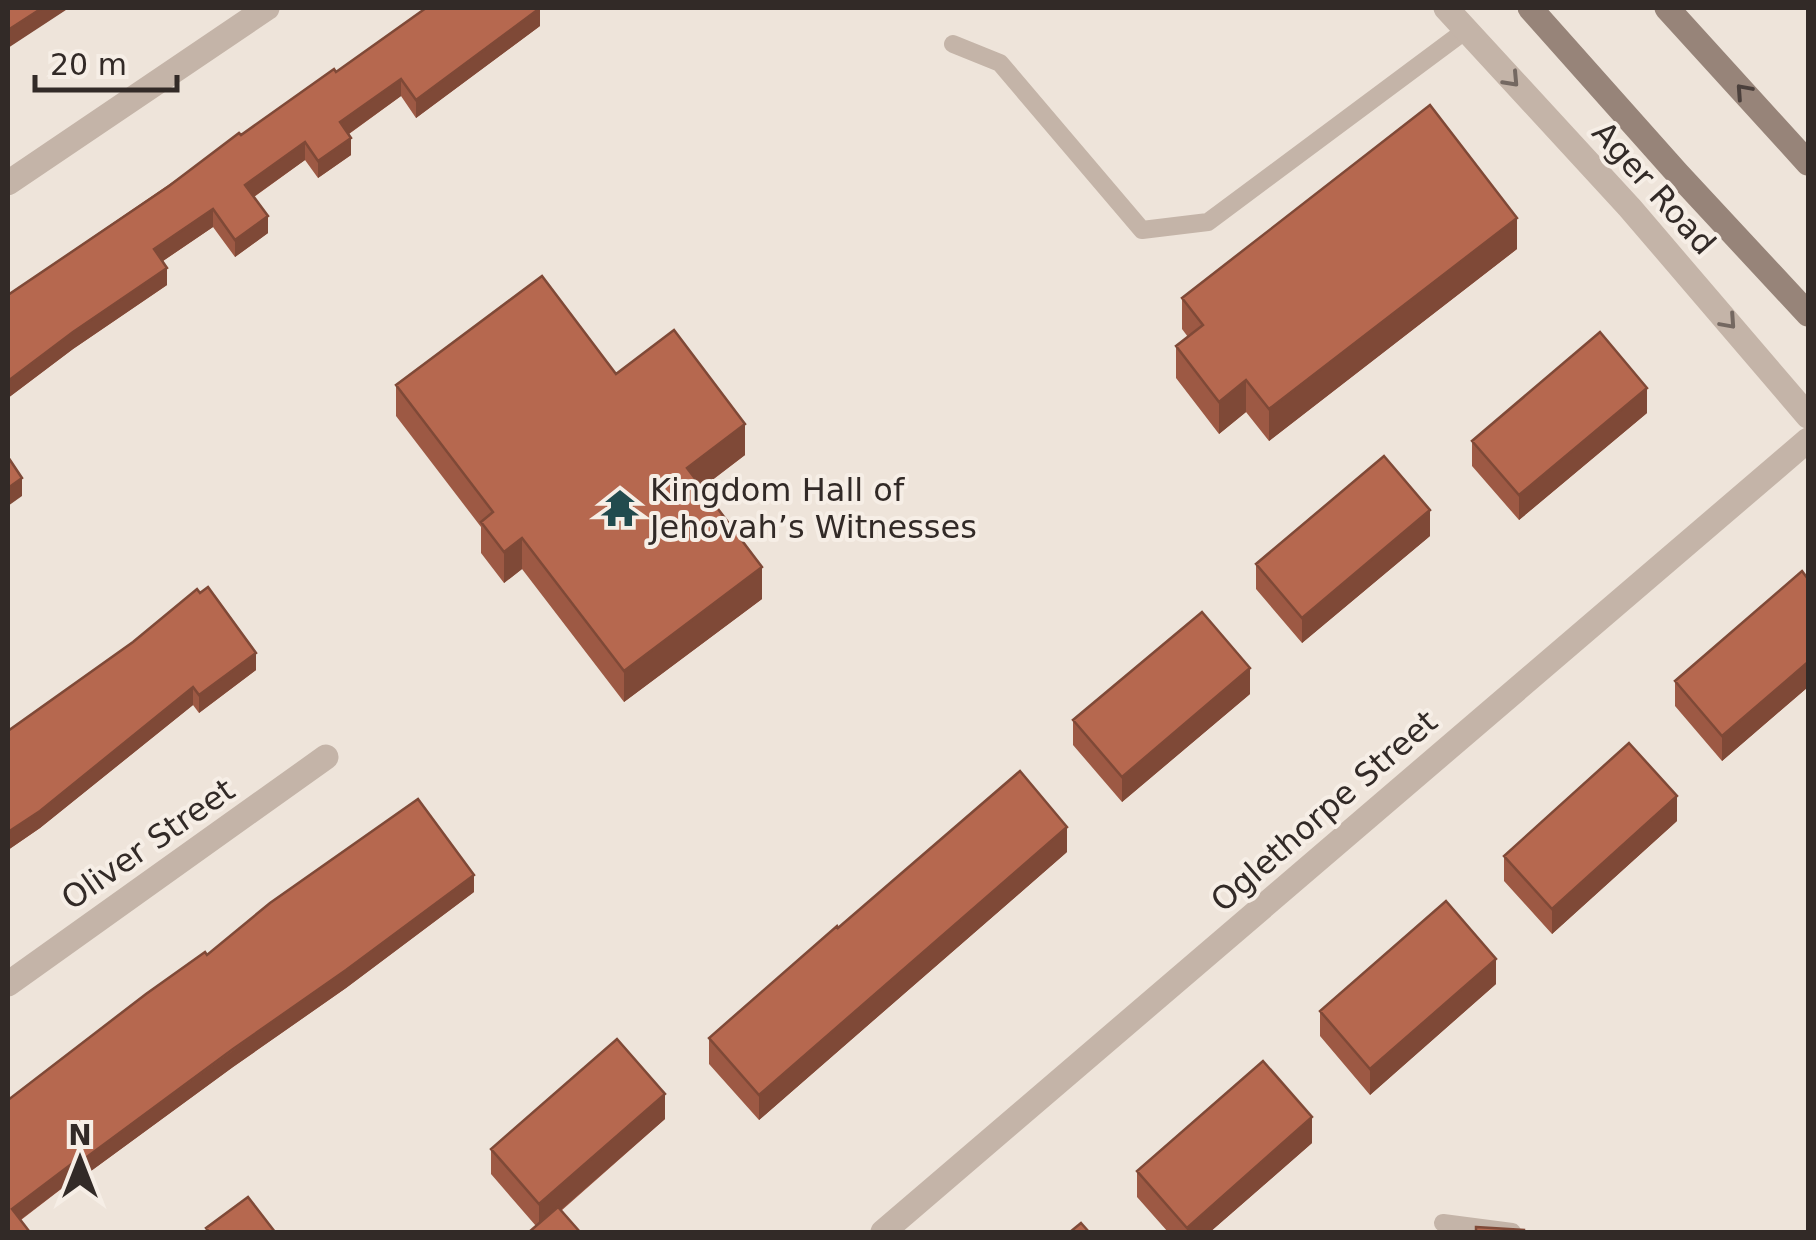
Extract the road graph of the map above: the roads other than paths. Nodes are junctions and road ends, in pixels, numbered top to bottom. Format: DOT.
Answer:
graph roads {
  1 [pos="267,8"];
  2 [pos="1446,8"];
  3 [pos="1530,8"];
  4 [pos="1667,8"];
  5 [pos="1466,30"];
  6 [pos="952,44"];
  7 [pos="1808,162"];
  8 [pos="8,183"];
  9 [pos="1808,314"];
  10 [pos="1808,416"];
  11 [pos="1808,440"];
  12 [pos="326,757"];
  13 [pos="8,984"];
  14 [pos="1442,1223"];
  15 [pos="883,1232"];
  16 [pos="1512,1232"];
  1 -- 8 [label="street"];
  2 -- 5 [label="street, Ager Road"];
  3 -- 9 [label="main road, Ager Road"];
  7 -- 4 [label="main road, one-way"];
  5 -- 6 [label="lane"];
  5 -- 10 [label="street, Ager Road, one-way"];
  11 -- 15 [label="street, Oglethorpe Street"];
  12 -- 13 [label="street, Oliver Street"];
  14 -- 16 [label="lane"];
}
